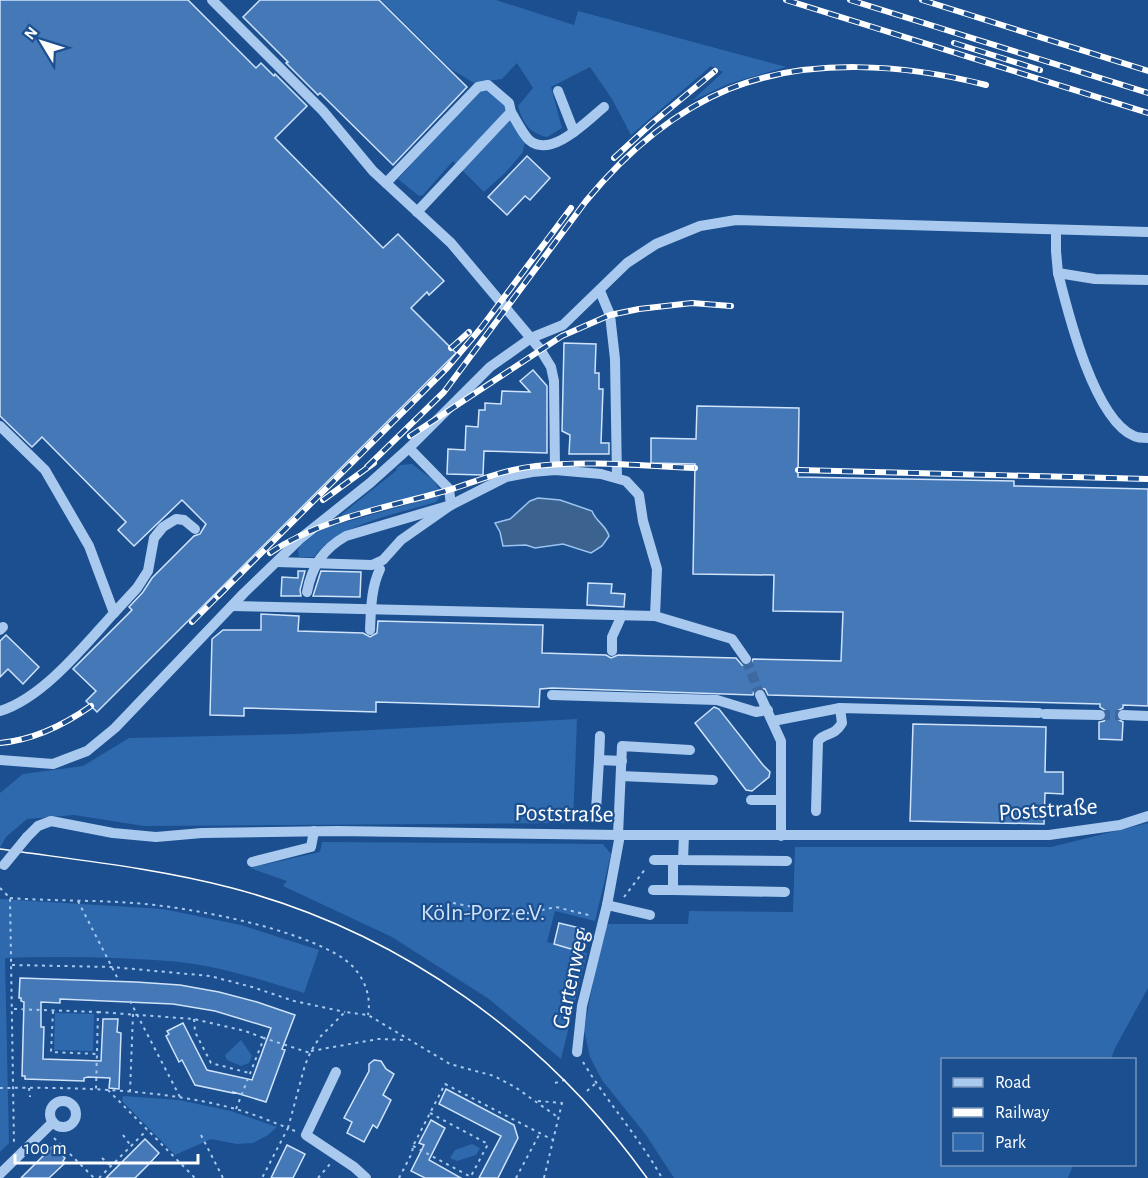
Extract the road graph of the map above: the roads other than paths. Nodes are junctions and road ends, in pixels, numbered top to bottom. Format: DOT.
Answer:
graph roads {
  1 [pos="212,0"];
  2 [pos="558,91"];
  3 [pos="604,107"];
  4 [pos="511,112"];
  5 [pos="574,132"];
  6 [pos="386,183"];
  7 [pos="417,212"];
  8 [pos="1056,230"];
  9 [pos="1148,232"];
  10 [pos="1058,273"];
  11 [pos="1148,280"];
  12 [pos="600,291"];
  13 [pos="531,338"];
  14 [pos="0,426"];
  15 [pos="1148,438"];
  16 [pos="409,448"];
  17 [pos="555,470"];
  18 [pos="617,478"];
  19 [pos="451,505"];
  20 [pos="195,529"];
  21 [pos="277,562"];
  22 [pos="382,565"];
  23 [pos="307,592"];
  24 [pos="232,606"];
  25 [pos="114,613"];
  26 [pos="622,615"];
  27 [pos="655,616"];
  28 [pos="370,630"];
  29 [pos="612,651"];
  30 [pos="746,659"];
  31 [pos="552,695"];
  32 [pos="760,695"];
  33 [pos="840,708"];
  34 [pos="0,711"];
  35 [pos="1100,715"];
  36 [pos="771,716"];
  37 [pos="1123,716"];
  38 [pos="1148,716"];
  39 [pos="600,736"];
  40 [pos="690,750"];
  41 [pos="0,760"];
  42 [pos="599,760"];
  43 [pos="622,761"];
  44 [pos="621,776"];
  45 [pos="713,780"];
  46 [pos="751,800"];
  47 [pos="781,800"];
  48 [pos="596,811"];
  49 [pos="816,811"];
  50 [pos="1148,816"];
  51 [pos="314,831"];
  52 [pos="619,835"];
  53 [pos="684,835"];
  54 [pos="781,836"];
  55 [pos="654,860"];
  56 [pos="678,860"];
  57 [pos="787,861"];
  58 [pos="252,862"];
  59 [pos="2,867"];
  60 [pos="653,890"];
  61 [pos="673,890"];
  62 [pos="785,892"];
  63 [pos="607,905"];
  64 [pos="650,915"];
  65 [pos="576,1052"];
  66 [pos="336,1072"];
  67 [pos="53,1122"];
  68 [pos="0,1174"];
  69 [pos="366,1178"];
  1 -- 6 [label="street"];
  2 -- 5 [label="street"];
  3 -- 5 [label="street"];
  4 -- 5 [label="street"];
  4 -- 6 [label="street"];
  4 -- 7 [label="street"];
  6 -- 7 [label="street"];
  7 -- 13 [label="street"];
  8 -- 9 [label="street"];
  8 -- 10 [label="street"];
  8 -- 12 [label="street"];
  10 -- 11 [label="street"];
  10 -- 15 [label="street"];
  12 -- 13 [label="street"];
  12 -- 18 [label="street"];
  13 -- 16 [label="street"];
  13 -- 17 [label="street"];
  14 -- 25 [label="street"];
  16 -- 19 [label="street"];
  16 -- 21 [label="street"];
  17 -- 18 [label="street"];
  17 -- 19 [label="street"];
  18 -- 27 [label="street"];
  19 -- 22 [label="street"];
  19 -- 23 [label="street"];
  20 -- 25 [label="street"];
  21 -- 22 [label="street"];
  21 -- 24 [label="street"];
  22 -- 28 [label="street, bridge"];
  24 -- 26 [label="street"];
  24 -- 41 [label="street"];
  25 -- 34 [label="street"];
  26 -- 27 [label="street"];
  26 -- 29 [label="street"];
  27 -- 30 [label="street"];
  31 -- 36 [label="street"];
  32 -- 36 [label="street"];
  33 -- 35 [label="street"];
  33 -- 36 [label="street"];
  33 -- 49 [label="street"];
  36 -- 47 [label="street"];
  37 -- 38 [label="street"];
  39 -- 42 [label="street"];
  40 -- 43 [label="street"];
  42 -- 43 [label="street"];
  42 -- 48 [label="street"];
  43 -- 44 [label="street, Gartenweg"];
  44 -- 45 [label="street"];
  44 -- 52 [label="street, Gartenweg"];
  46 -- 47 [label="street"];
  47 -- 54 [label="street"];
  50 -- 54 [label="street, Poststraße"];
  51 -- 52 [label="street, Poststraße"];
  51 -- 58 [label="street"];
  51 -- 59 [label="street, Poststraße, bridge"];
  52 -- 53 [label="street, Poststraße"];
  52 -- 63 [label="street, Gartenweg"];
  53 -- 54 [label="street, Poststraße"];
  53 -- 56 [label="street"];
  55 -- 56 [label="street"];
  56 -- 57 [label="street"];
  56 -- 61 [label="street"];
  60 -- 61 [label="street"];
  61 -- 62 [label="street"];
  63 -- 64 [label="street"];
  63 -- 65 [label="street, Gartenweg"];
  66 -- 69 [label="street"];
  67 -- 68 [label="street"];
}
